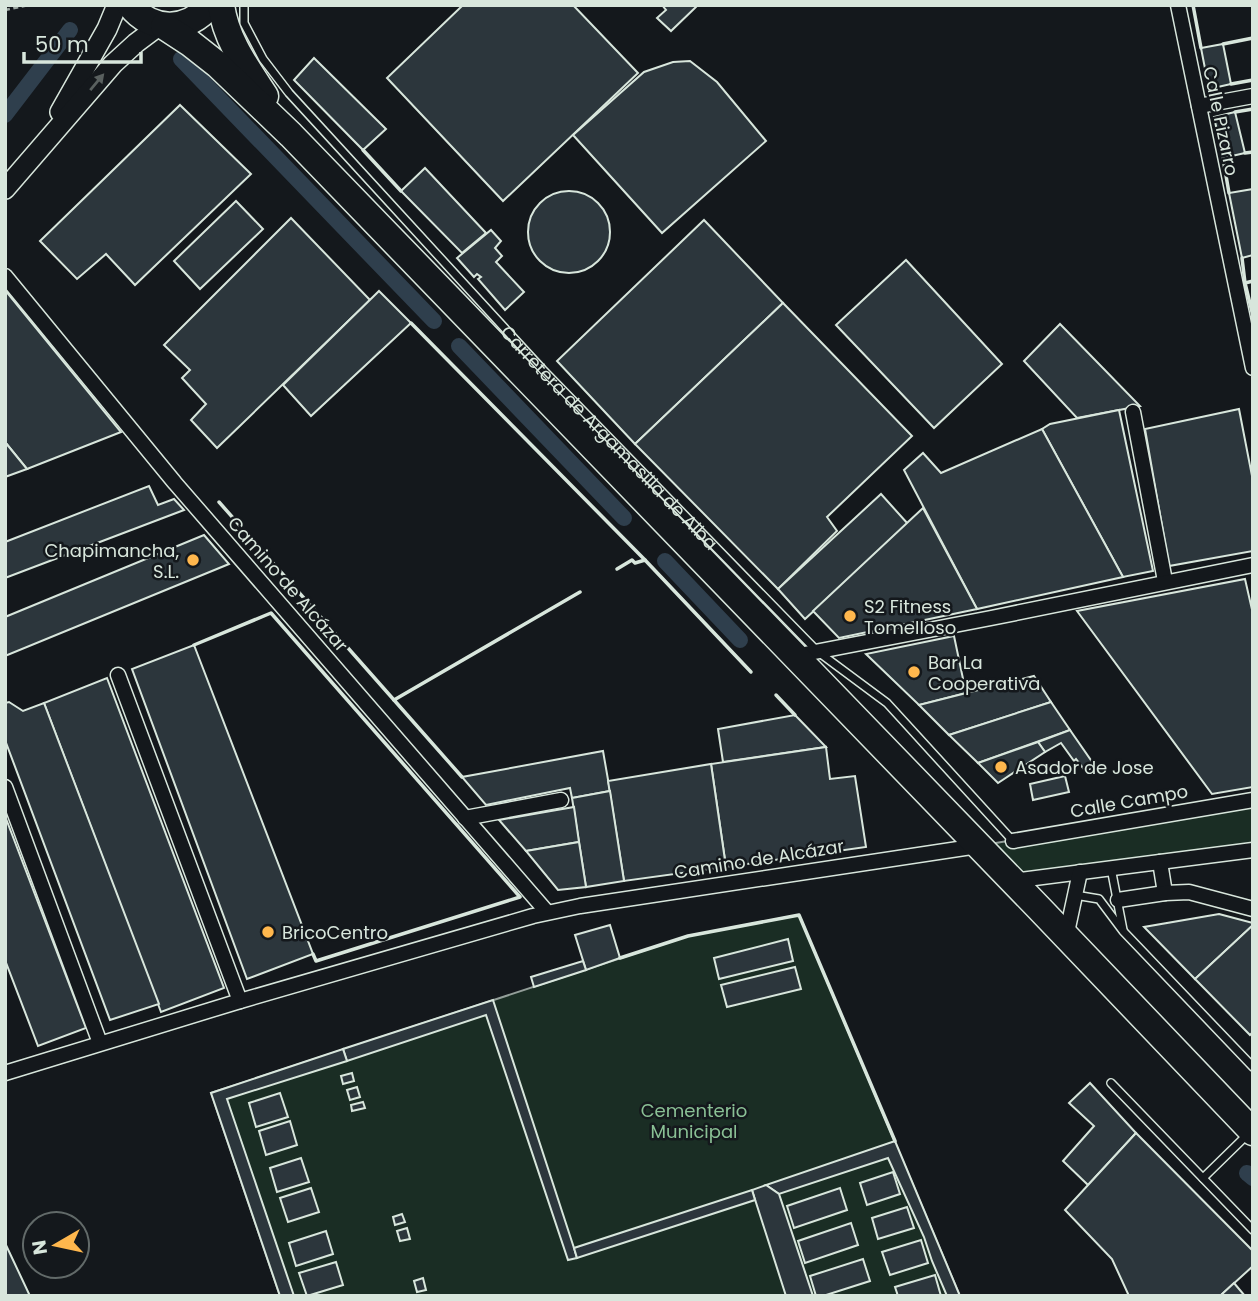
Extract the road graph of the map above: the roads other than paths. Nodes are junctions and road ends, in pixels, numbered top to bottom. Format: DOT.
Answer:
graph roads {
  1 [pos="117,5"];
  2 [pos="130,5"];
  3 [pos="210,5"];
  4 [pos="221,5"];
  5 [pos="244,5"];
  6 [pos="1178,5"];
  7 [pos="162,25"];
  8 [pos="1253,96"];
  9 [pos="1199,106"];
  10 [pos="291,135"];
  11 [pos="36,152"];
  12 [pos="5,189"];
  13 [pos="5,276"];
  14 [pos="1252,359"];
  15 [pos="1133,412"];
  16 [pos="1253,565"];
  17 [pos="1165,581"];
  18 [pos="806,654"];
  19 [pos="118,675"];
  20 [pos="5,787"];
  21 [pos="562,800"];
  22 [pos="1253,800"];
  23 [pos="466,818"];
  24 [pos="1013,841"];
  25 [pos="978,846"];
  26 [pos="1253,850"];
  27 [pos="1160,862"];
  28 [pos="1111,868"];
  29 [pos="1080,872"];
  30 [pos="1012,881"];
  31 [pos="1165,892"];
  32 [pos="1075,895"];
  33 [pos="1118,900"];
  34 [pos="1253,909"];
  35 [pos="547,912"];
  36 [pos="1123,931"];
  37 [pos="1066,937"];
  38 [pos="240,1001"];
  39 [pos="100,1044"];
  40 [pos="1253,1067"];
  41 [pos="5,1073"];
  42 [pos="1111,1083"];
  43 [pos="1252,1131"];
  44 [pos="1203,1178"];
  45 [pos="1253,1230"];
  1 -- 11 [label="main road"];
  2 -- 7 [label="highway"];
  3 -- 7 [label="highway"];
  4 -- 10 [label="highway"];
  5 -- 18 [label="lane, Carretera de Argamasilla de Alba"];
  6 -- 9 [label="street, Calle Pizarro"];
  7 -- 10 [label="highway"];
  11 -- 7 [label="main road, one-way"];
  8 -- 9 [label="street"];
  9 -- 14 [label="street, Calle Pizarro"];
  10 -- 18 [label="highway, Carretera de Argamasilla de Alba"];
  11 -- 12 [label="main road"];
  13 -- 23 [label="street, Camino de Alcázar"];
  15 -- 17 [label="street"];
  16 -- 17 [label="street"];
  17 -- 18 [label="street"];
  18 -- 24 [label="lane, Carretera de Argamasilla de Alba"];
  18 -- 25 [label="highway, Carretera de Argamasilla de Alba"];
  19 -- 38 [label="street"];
  20 -- 39 [label="street"];
  21 -- 23 [label="street"];
  22 -- 24 [label="street, Calle Campo"];
  23 -- 35 [label="street, Camino de Alcázar"];
  25 -- 30 [label="highway, Carretera de Argamasilla de Alba"];
  25 -- 35 [label="street, Camino de Alcázar"];
  26 -- 27 [label="street"];
  27 -- 28 [label="street"];
  27 -- 31 [label="street"];
  28 -- 29 [label="street"];
  28 -- 33 [label="lane"];
  29 -- 30 [label="street"];
  29 -- 32 [label="street"];
  30 -- 37 [label="highway, Carretera de Argamasilla de Alba"];
  31 -- 33 [label="street"];
  31 -- 34 [label="street"];
  32 -- 36 [label="lane"];
  32 -- 37 [label="street"];
  33 -- 36 [label="lane"];
  35 -- 38 [label="street, Camino de Alcázar"];
  36 -- 40 [label="lane"];
  37 -- 43 [label="highway, Carretera de Argamasilla de Alba"];
  38 -- 39 [label="street, Camino de Alcázar"];
  39 -- 41 [label="street, Camino de Alcázar"];
  42 -- 44 [label="lane"];
  43 -- 44 [label="lane"];
  44 -- 45 [label="lane"];
}
